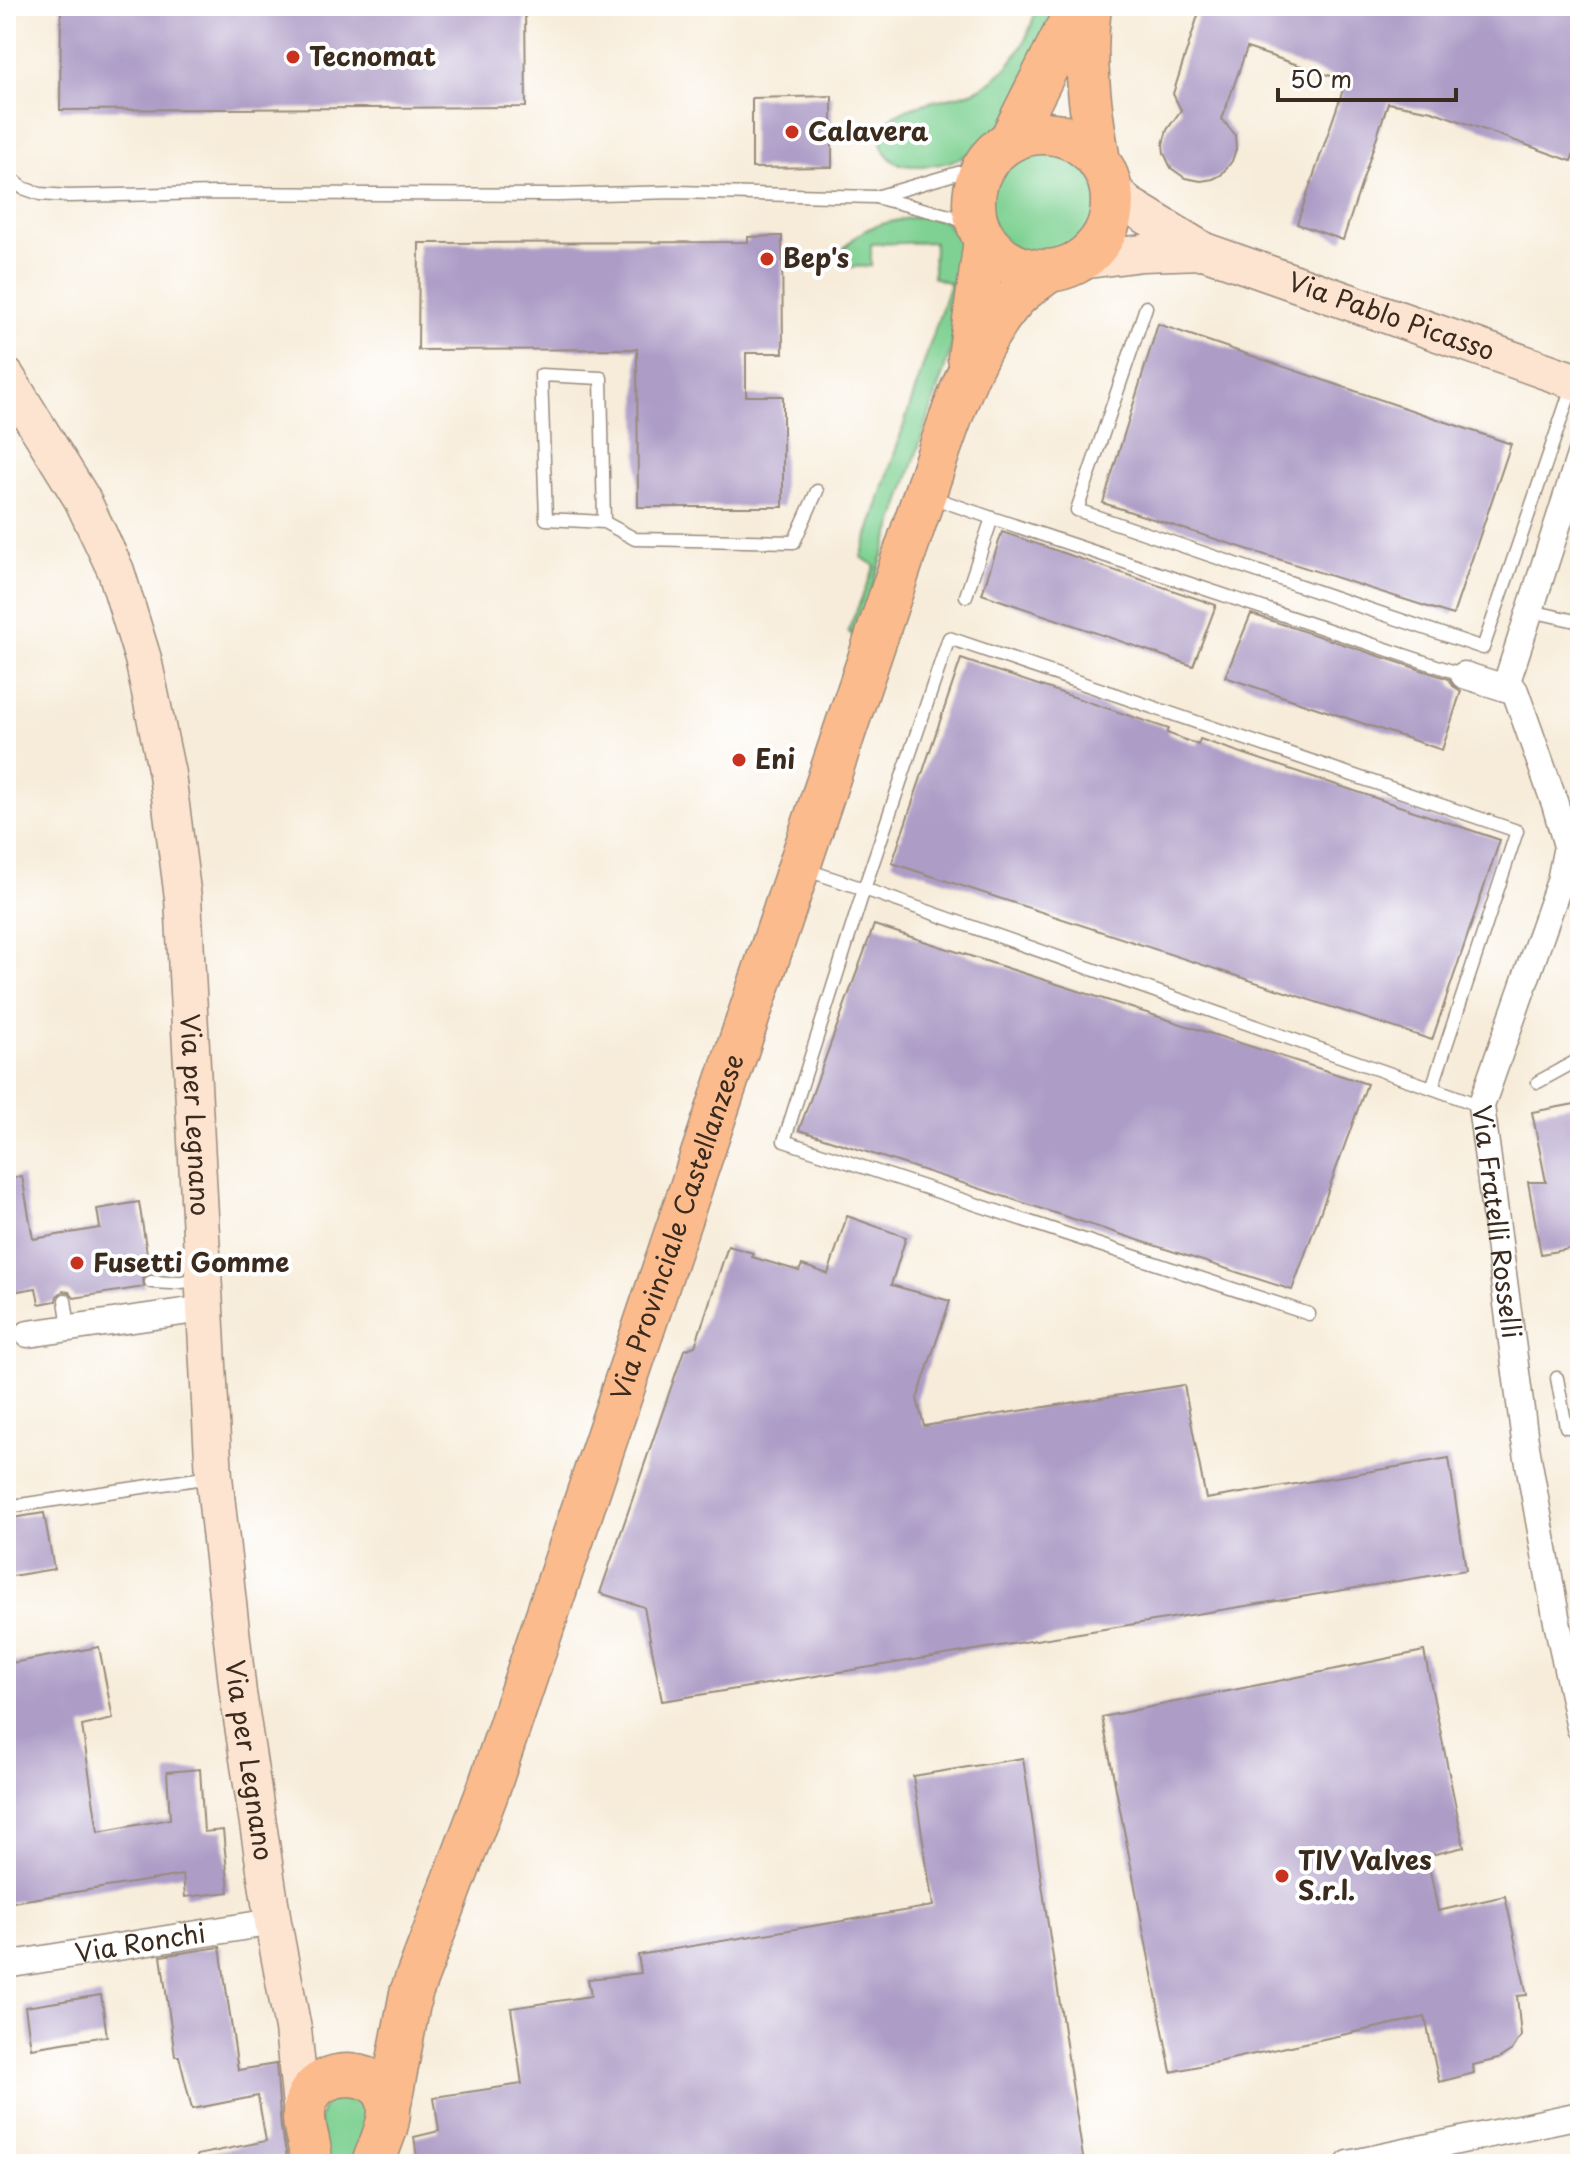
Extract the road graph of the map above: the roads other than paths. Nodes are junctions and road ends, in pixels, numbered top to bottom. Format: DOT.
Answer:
graph roads {
  1 [pos="1078,6"];
  2 [pos="1090,6"];
  3 [pos="998,153"];
  4 [pos="6,174"];
  5 [pos="1105,174"];
  6 [pos="875,197"];
  7 [pos="982,234"];
  8 [pos="1204,251"];
  9 [pos="1064,266"];
  10 [pos="1146,307"];
  11 [pos="968,372"];
  12 [pos="6,376"];
  13 [pos="1577,382"];
  14 [pos="1580,455"];
  15 [pos="930,477"];
  16 [pos="817,491"];
  17 [pos="992,518"];
  18 [pos="604,522"];
  19 [pos="966,596"];
  20 [pos="1540,613"];
  21 [pos="1580,622"];
  22 [pos="1464,675"];
  23 [pos="1505,688"];
  24 [pos="797,867"];
  25 [pos="864,889"];
  26 [pos="1580,1059"];
  27 [pos="1538,1082"];
  28 [pos="1432,1088"];
  29 [pos="1481,1106"];
  30 [pos="151,1282"];
  31 [pos="203,1294"];
  32 [pos="65,1300"];
  33 [pos="1309,1314"];
  34 [pos="69,1327"];
  35 [pos="28,1334"];
  36 [pos="1557,1378"];
  37 [pos="1580,1425"];
  38 [pos="214,1477"];
  39 [pos="6,1507"];
  40 [pos="1580,1728"];
  41 [pos="273,1922"];
  42 [pos="6,1965"];
  43 [pos="411,1993"];
  44 [pos="293,2029"];
  45 [pos="342,2076"];
  46 [pos="389,2108"];
  47 [pos="1580,2115"];
  48 [pos="302,2116"];
  49 [pos="311,2164"];
  50 [pos="373,2164"];
  51 [pos="1349,2164"];
  1 -- 3 [label="main road"];
  2 -- 5 [label="main road"];
  3 -- 5 [label="main road"];
  3 -- 6 [label="lane"];
  3 -- 7 [label="main road"];
  4 -- 6 [label="lane"];
  5 -- 8 [label="street, Via Pablo Picasso"];
  5 -- 9 [label="main road"];
  6 -- 7 [label="lane"];
  7 -- 9 [label="main road"];
  7 -- 11 [label="main road"];
  8 -- 9 [label="street, Via Pablo Picasso"];
  8 -- 13 [label="street, Via Pablo Picasso"];
  9 -- 11 [label="main road"];
  10 -- 13 [label="lane"];
  11 -- 15 [label="main road, Via Provinciale Castellanzese"];
  12 -- 31 [label="street, Via per Legnano"];
  14 -- 23 [label="street"];
  15 -- 17 [label="lane"];
  15 -- 24 [label="main road, Via Provinciale Castellanzese"];
  16 -- 18 [label="lane"];
  17 -- 19 [label="lane"];
  17 -- 22 [label="lane"];
  18 -- 18 [label="lane"];
  20 -- 21 [label="lane"];
  22 -- 23 [label="street"];
  23 -- 29 [label="street, Via Fratelli Rosselli"];
  24 -- 25 [label="lane"];
  24 -- 43 [label="main road, Via Provinciale Castellanzese"];
  25 -- 28 [label="lane"];
  25 -- 28 [label="lane"];
  25 -- 33 [label="lane"];
  26 -- 27 [label="lane"];
  28 -- 29 [label="lane"];
  29 -- 40 [label="street, Via Fratelli Rosselli"];
  30 -- 31 [label="lane"];
  31 -- 34 [label="street"];
  31 -- 38 [label="street, Via per Legnano"];
  32 -- 34 [label="lane"];
  34 -- 35 [label="street"];
  36 -- 37 [label="lane"];
  38 -- 39 [label="lane"];
  38 -- 41 [label="street, Via per Legnano"];
  41 -- 42 [label="street, Via Ronchi"];
  41 -- 44 [label="street, Via per Legnano"];
  43 -- 45 [label="main road, Via Provinciale Castellanzese"];
  43 -- 46 [label="main road, Via Provinciale Castellanzese"];
  44 -- 45 [label="street, Via per Legnano"];
  44 -- 48 [label="street, Via per Legnano"];
  45 -- 46 [label="main road"];
  45 -- 48 [label="main road, Via Provinciale Castellanzese"];
  46 -- 50 [label="main road, Via Provinciale Castellanzese"];
  47 -- 51 [label="street"];
  48 -- 49 [label="main road"];
}
